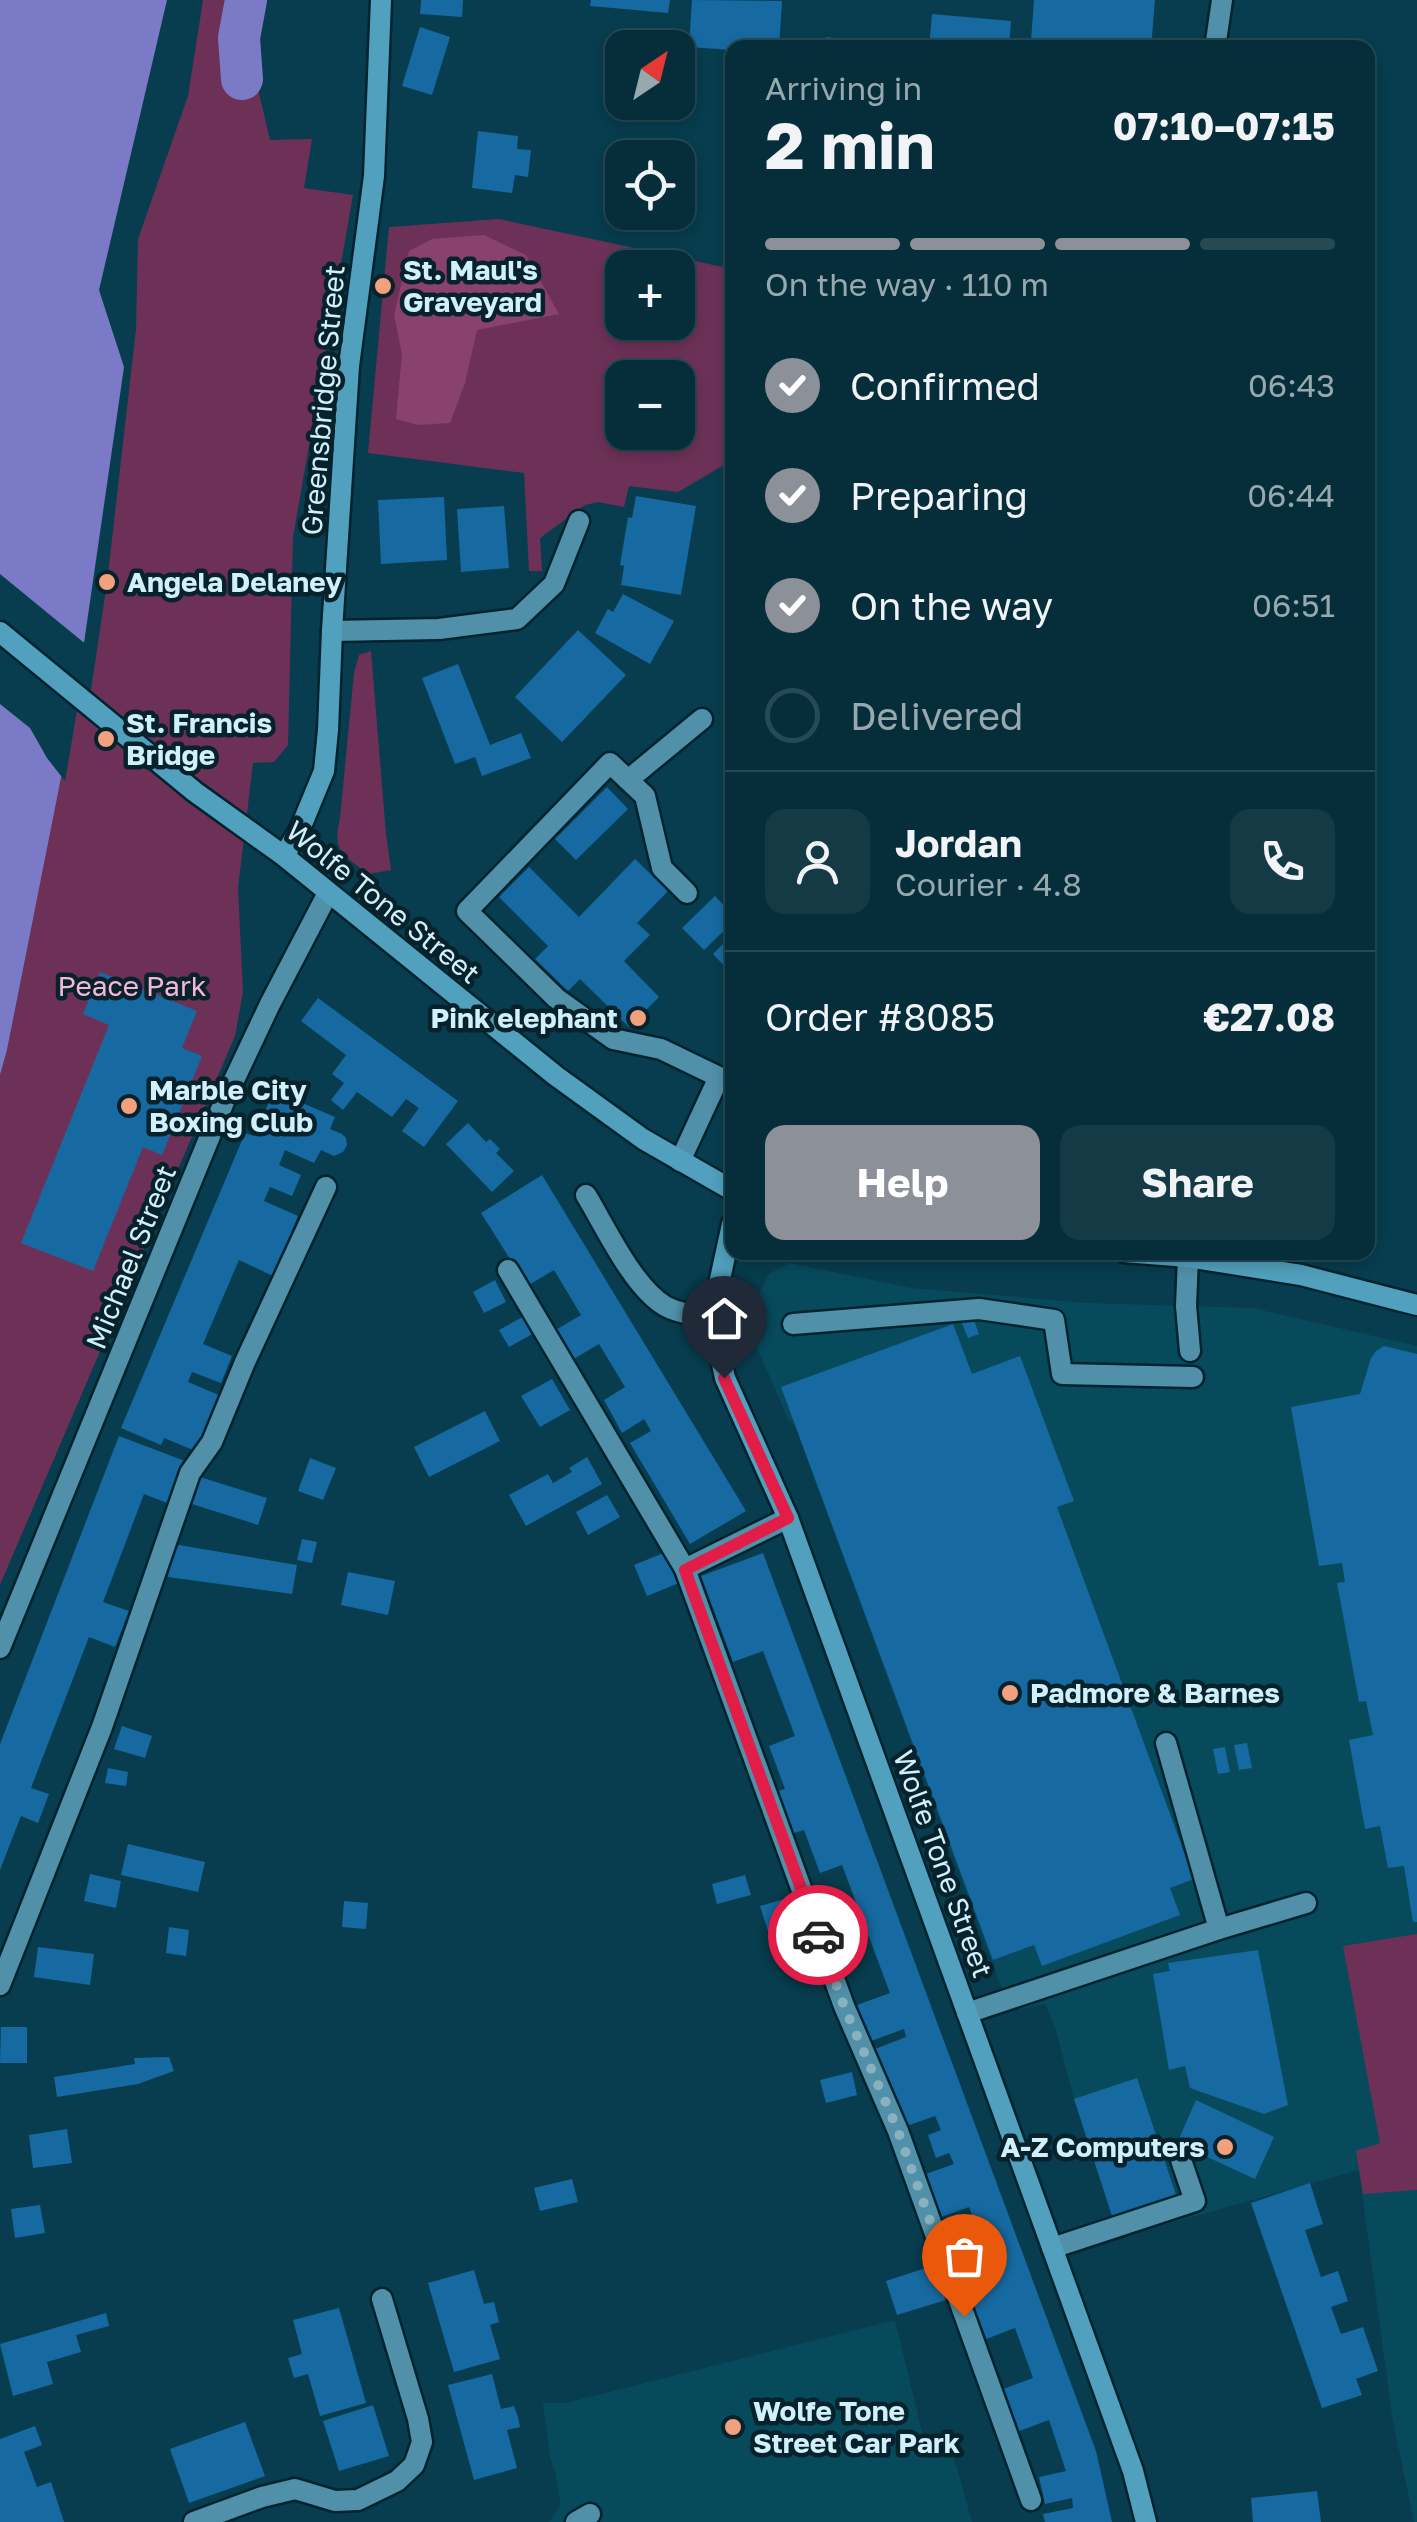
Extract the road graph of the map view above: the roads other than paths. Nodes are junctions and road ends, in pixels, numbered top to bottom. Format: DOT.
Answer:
graph roads {
  1 [pos="381,0"];
  2 [pos="1222,0"];
  3 [pos="1216,40"];
  4 [pos="579,521"];
  5 [pos="332,631"];
  6 [pos="0,632"];
  7 [pos="702,719"];
  8 [pos="628,780"];
  9 [pos="284,856"];
  10 [pos="328,892"];
  11 [pos="687,893"];
  12 [pos="680,1161"];
  13 [pos="725,1186"];
  14 [pos="326,1187"];
  15 [pos="586,1196"];
  16 [pos="725,1256"];
  17 [pos="1188,1260"];
  18 [pos="1206,1260"];
  19 [pos="508,1270"];
  20 [pos="1417,1304"];
  21 [pos="712,1316"];
  22 [pos="793,1324"];
  23 [pos="1190,1350"];
  24 [pos="1193,1377"];
  25 [pos="788,1518"];
  26 [pos="685,1570"];
  27 [pos="0,1648"];
  28 [pos="1166,1743"];
  29 [pos="1306,1903"];
  30 [pos="1219,1929"];
  31 [pos="0,1985"];
  32 [pos="967,2012"];
  33 [pos="1181,2160"];
  34 [pos="1052,2248"];
  35 [pos="382,2299"];
  36 [pos="1030,2500"];
  37 [pos="194,2522"];
  38 [pos="1146,2522"];
  1 -- 5 [label="main road, Greensbridge Street"];
  2 -- 3 [label="street"];
  4 -- 5 [label="street"];
  5 -- 9 [label="main road, Greensbridge Street"];
  6 -- 9 [label="main road, Wolfe Tone Street"];
  7 -- 8 [label="street"];
  8 -- 11 [label="street"];
  8 -- 12 [label="street"];
  9 -- 10 [label="main road, Wolfe Tone Street"];
  10 -- 12 [label="main road, Wolfe Tone Street"];
  10 -- 27 [label="street, Michael Street"];
  12 -- 13 [label="main road, Wolfe Tone Street"];
  14 -- 31 [label="street"];
  15 -- 21 [label="street"];
  16 -- 21 [label="main road, Wolfe Tone Street"];
  17 -- 23 [label="street"];
  18 -- 20 [label="main road"];
  19 -- 26 [label="street"];
  21 -- 25 [label="main road, Wolfe Tone Street"];
  22 -- 24 [label="street"];
  25 -- 26 [label="street"];
  25 -- 32 [label="main road, Wolfe Tone Street"];
  26 -- 36 [label="street"];
  28 -- 30 [label="street"];
  29 -- 30 [label="street"];
  30 -- 32 [label="street"];
  32 -- 34 [label="main road, Wolfe Tone Street"];
  33 -- 34 [label="street"];
  34 -- 38 [label="main road, Wolfe Tone Street"];
  35 -- 37 [label="street"];
}
